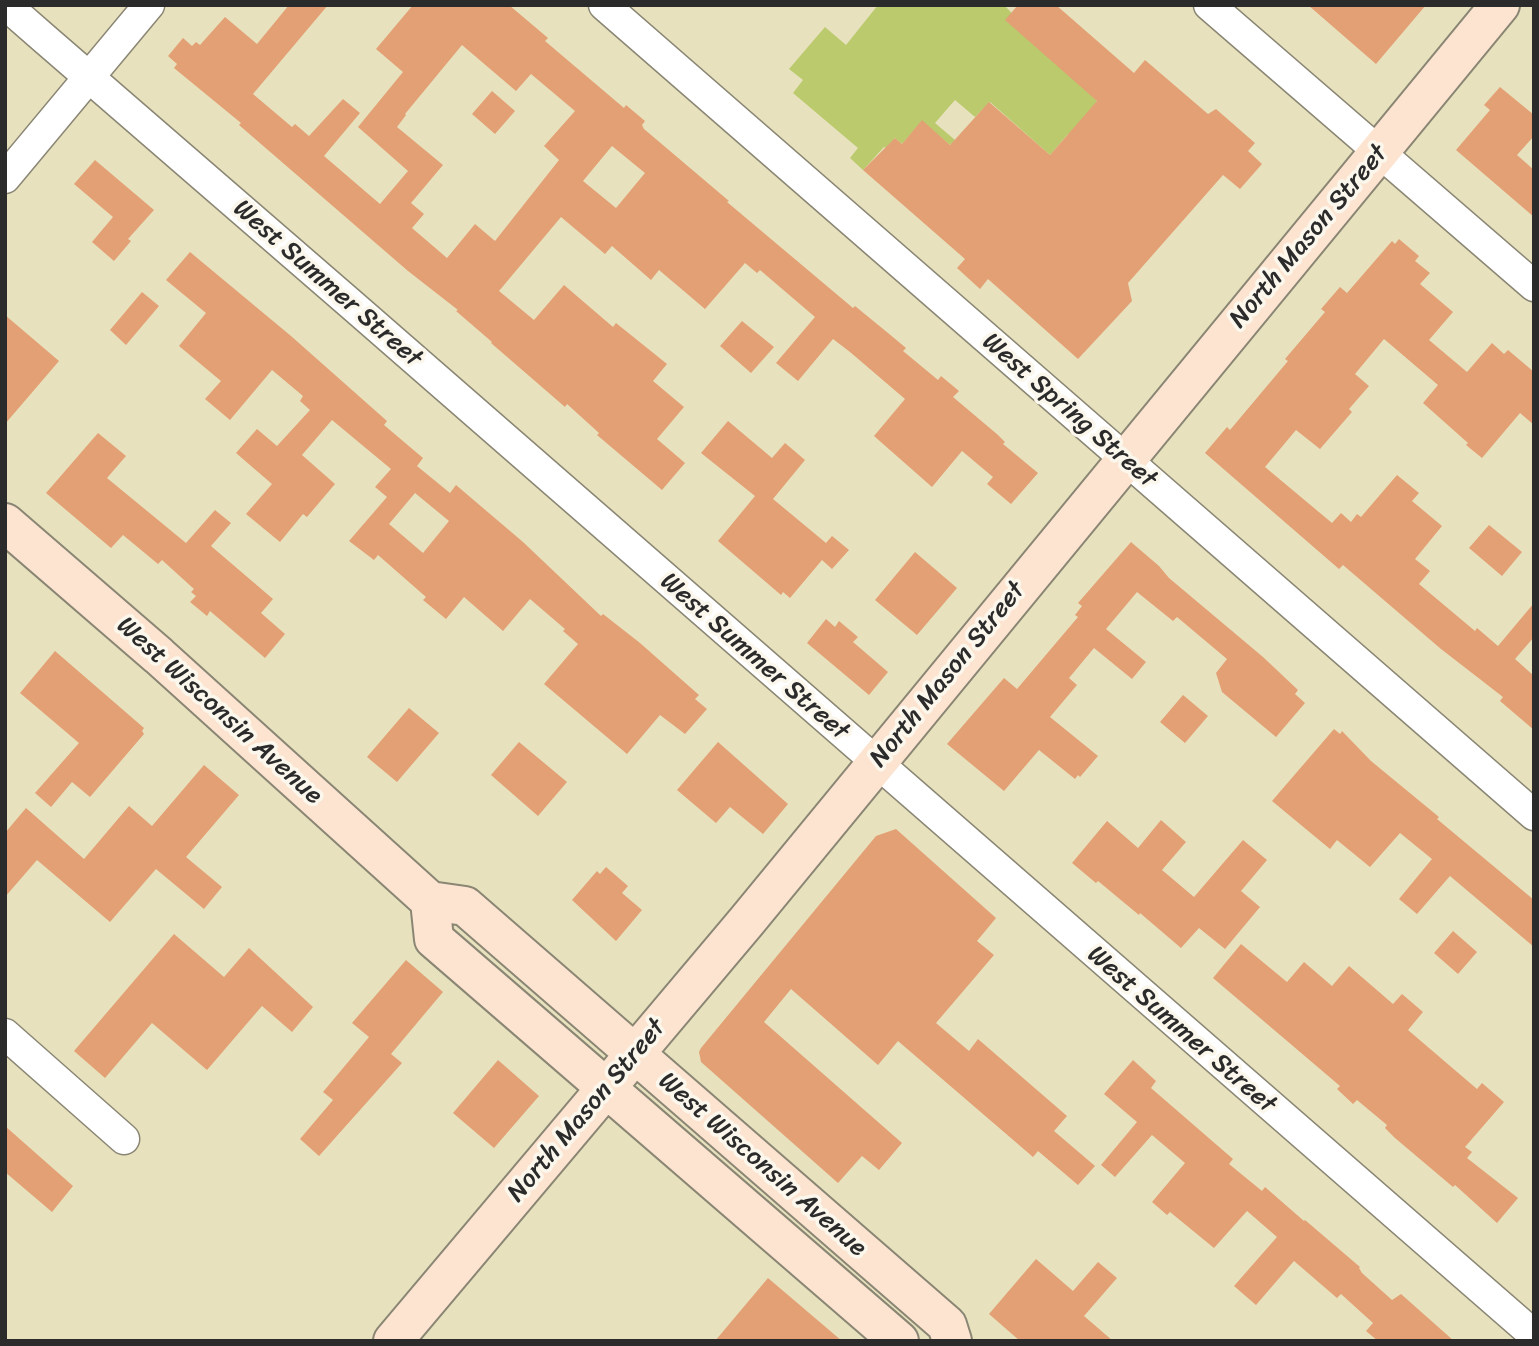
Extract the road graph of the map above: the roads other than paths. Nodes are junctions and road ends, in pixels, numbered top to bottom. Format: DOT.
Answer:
graph roads {
  1 [pos="6,5"];
  2 [pos="149,5"];
  3 [pos="604,5"];
  4 [pos="1209,5"];
  5 [pos="1500,5"];
  6 [pos="88,79"];
  7 [pos="1379,152"];
  8 [pos="5,178"];
  9 [pos="1534,286"];
  10 [pos="1125,460"];
  11 [pos="5,523"];
  12 [pos="876,763"];
  13 [pos="1534,815"];
  14 [pos="430,901"];
  15 [pos="434,939"];
  16 [pos="5,1034"];
  17 [pos="635,1054"];
  18 [pos="606,1088"];
  19 [pos="124,1139"];
  20 [pos="904,1288"];
  21 [pos="1534,1335"];
  22 [pos="393,1341"];
  23 [pos="899,1341"];
  24 [pos="952,1341"];
  1 -- 6 [label="street, West Summer Street"];
  2 -- 6 [label="street"];
  3 -- 10 [label="street, West Spring Street"];
  4 -- 7 [label="street"];
  5 -- 7 [label="main road, North Mason Street"];
  6 -- 8 [label="street"];
  6 -- 12 [label="street, West Summer Street"];
  7 -- 9 [label="street"];
  7 -- 10 [label="main road, North Mason Street"];
  10 -- 12 [label="main road, North Mason Street"];
  10 -- 13 [label="street, West Spring Street"];
  11 -- 14 [label="main road, West Wisconsin Avenue"];
  12 -- 17 [label="main road, North Mason Street"];
  12 -- 21 [label="street, West Summer Street"];
  14 -- 15 [label="main road"];
  14 -- 17 [label="main road, West Wisconsin Avenue"];
  15 -- 17 [label="main road"];
  15 -- 18 [label="main road, West Wisconsin Avenue"];
  16 -- 19 [label="street"];
  17 -- 18 [label="main road, North Mason Street"];
  17 -- 20 [label="main road, West Wisconsin Avenue"];
  18 -- 20 [label="main road"];
  18 -- 22 [label="main road, North Mason Street"];
  18 -- 23 [label="main road, West Wisconsin Avenue"];
  20 -- 24 [label="main road, West Wisconsin Avenue"];
}
